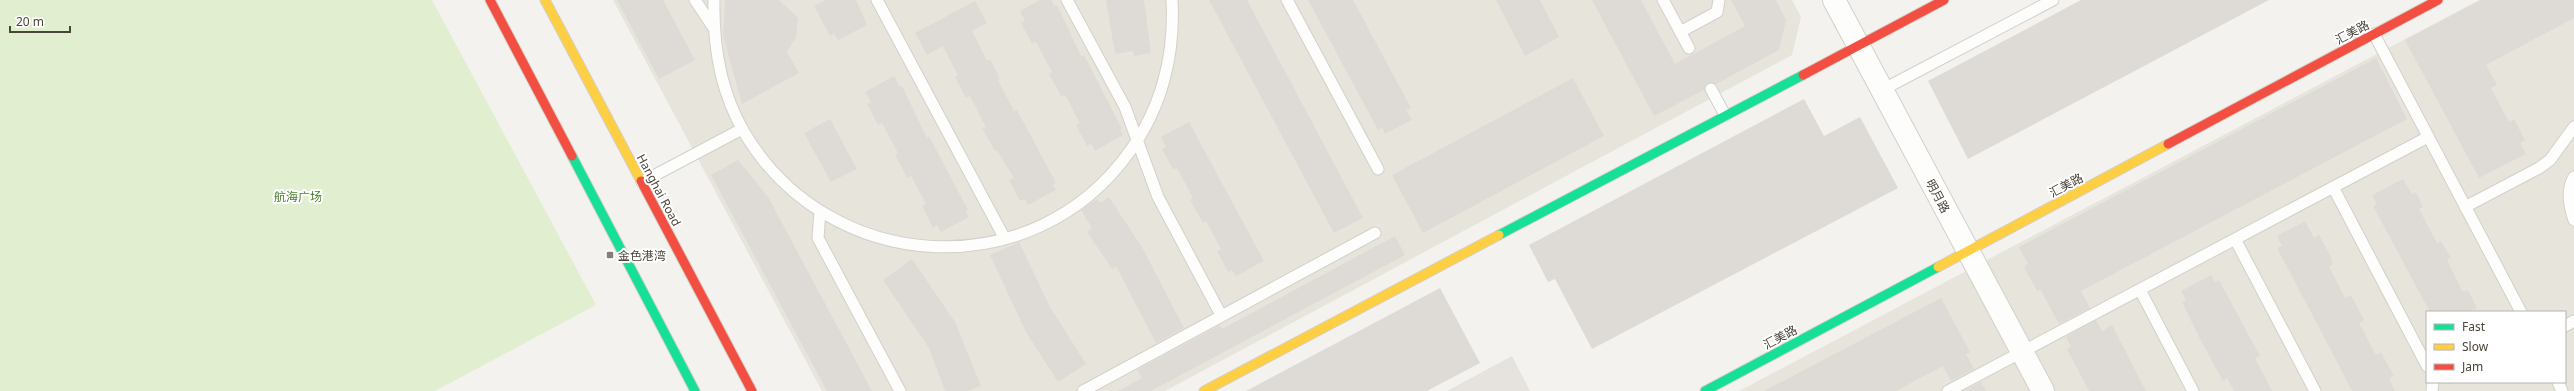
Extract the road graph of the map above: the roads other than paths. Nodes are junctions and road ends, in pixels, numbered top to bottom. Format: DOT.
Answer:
graph roads {
  1 [pos="490,0"];
  2 [pos="545,0"];
  3 [pos="695,0"];
  4 [pos="714,0"];
  5 [pos="877,0"];
  6 [pos="1067,0"];
  7 [pos="1172,0"];
  8 [pos="1287,0"];
  9 [pos="1663,0"];
  10 [pos="1719,0"];
  11 [pos="1834,0"];
  12 [pos="1944,0"];
  13 [pos="2053,0"];
  14 [pos="2438,0"];
  15 [pos="713,27"];
  16 [pos="1680,32"];
  17 [pos="2374,34"];
  18 [pos="1858,45"];
  19 [pos="1689,48"];
  20 [pos="1711,89"];
  21 [pos="1882,90"];
  22 [pos="1725,115"];
  23 [pos="2574,127"];
  24 [pos="742,129"];
  25 [pos="2428,137"];
  26 [pos="1137,141"];
  27 [pos="1378,169"];
  28 [pos="2574,177"];
  29 [pos="642,182"];
  30 [pos="2333,188"];
  31 [pos="2465,207"];
  32 [pos="820,211"];
  33 [pos="2574,220"];
  34 [pos="1375,233"];
  35 [pos="1005,239"];
  36 [pos="2235,239"];
  37 [pos="1968,251"];
  38 [pos="2140,290"];
  39 [pos="2520,311"];
  40 [pos="1221,316"];
  41 [pos="2022,352"];
  42 [pos="2426,364"];
  43 [pos="695,391"];
  44 [pos="752,391"];
  45 [pos="900,391"];
  46 [pos="1083,391"];
  47 [pos="1204,391"];
  48 [pos="1705,391"];
  49 [pos="1948,391"];
  50 [pos="2043,391"];
  51 [pos="2193,391"];
  52 [pos="2315,391"];
  1 -- 43 [label="street"];
  2 -- 29 [label="street, Hanghai Road"];
  3 -- 15 [label="lane"];
  4 -- 15 [label="lane"];
  5 -- 35 [label="lane"];
  6 -- 26 [label="lane"];
  7 -- 26 [label="lane"];
  8 -- 27 [label="lane"];
  9 -- 16 [label="lane"];
  10 -- 16 [label="lane"];
  11 -- 18 [label="street, 明月路"];
  12 -- 18 [label="street"];
  13 -- 21 [label="lane"];
  14 -- 17 [label="street, 汇美路"];
  15 -- 24 [label="lane"];
  16 -- 19 [label="lane"];
  17 -- 25 [label="lane"];
  17 -- 37 [label="street, 汇美路"];
  18 -- 21 [label="street, 明月路"];
  18 -- 22 [label="street"];
  20 -- 22 [label="lane"];
  21 -- 37 [label="street, 明月路"];
  22 -- 47 [label="street"];
  23 -- 31 [label="lane"];
  24 -- 29 [label="lane"];
  24 -- 32 [label="lane"];
  25 -- 30 [label="lane"];
  25 -- 31 [label="lane"];
  26 -- 35 [label="lane"];
  26 -- 40 [label="lane"];
  28 -- 33 [label="lane"];
  29 -- 44 [label="street, Hanghai Road"];
  30 -- 36 [label="lane"];
  30 -- 42 [label="lane"];
  31 -- 39 [label="lane"];
  32 -- 35 [label="lane"];
  32 -- 45 [label="lane"];
  34 -- 40 [label="lane"];
  36 -- 38 [label="lane"];
  36 -- 52 [label="lane"];
  37 -- 41 [label="street, 明月路"];
  37 -- 48 [label="street, 汇美路"];
  38 -- 41 [label="lane"];
  38 -- 51 [label="lane"];
  40 -- 46 [label="lane"];
  41 -- 49 [label="lane"];
  41 -- 50 [label="street, 明月路"];
}
